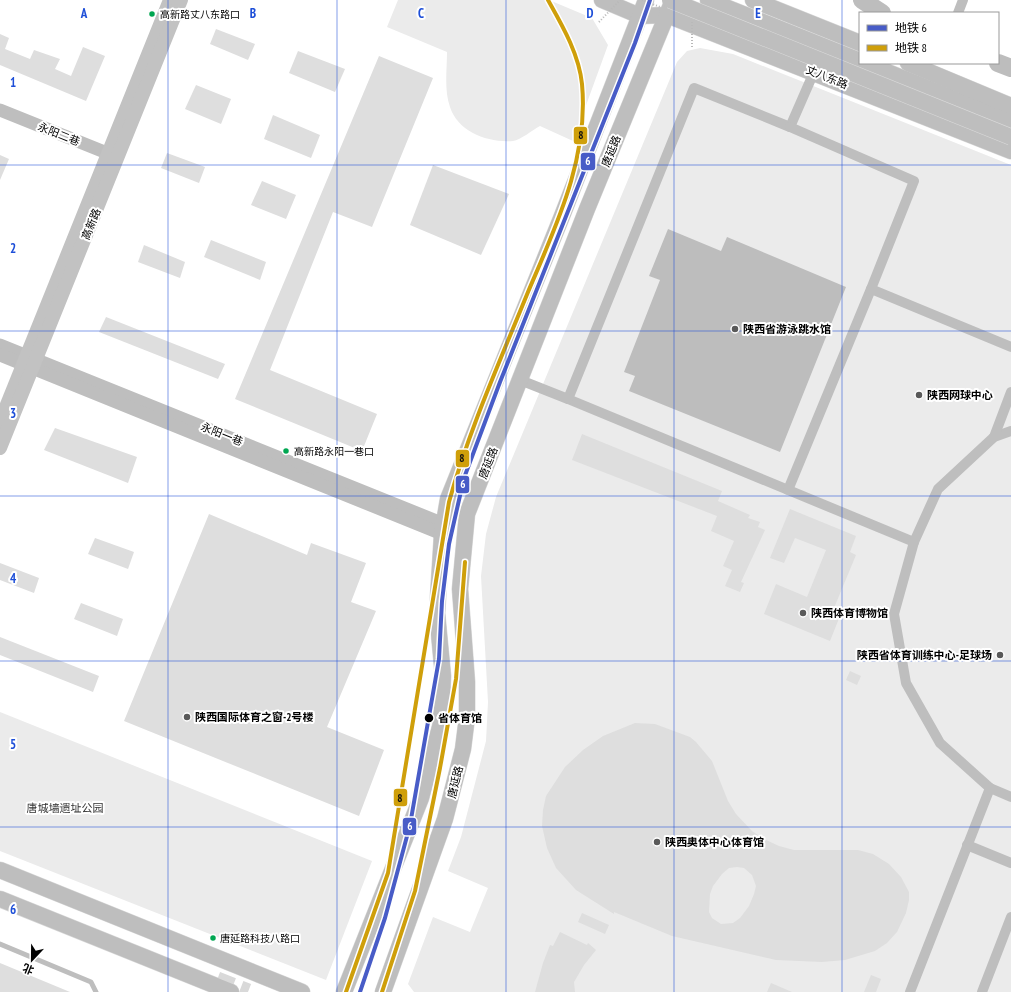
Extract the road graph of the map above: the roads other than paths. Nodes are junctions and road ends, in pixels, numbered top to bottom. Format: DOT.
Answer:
graph roads {
  1 [pos="170,0"];
  2 [pos="181,0"];
  3 [pos="602,0"];
  4 [pos="646,0"];
  5 [pos="708,0"];
  6 [pos="753,0"];
  7 [pos="963,0"];
  8 [pos="668,6"];
  9 [pos="958,12"];
  10 [pos="640,16"];
  11 [pos="859,43"];
  12 [pos="859,61"];
  13 [pos="867,64"];
  14 [pos="913,64"];
  15 [pos="935,68"];
  16 [pos="814,72"];
  17 [pos="1011,106"];
  18 [pos="0,110"];
  19 [pos="1011,122"];
  20 [pos="790,127"];
  21 [pos="1011,137"];
  22 [pos="1011,151"];
  23 [pos="113,156"];
  24 [pos="871,289"];
  25 [pos="0,345"];
  26 [pos="1011,347"];
  27 [pos="0,355"];
  28 [pos="29,362"];
  29 [pos="520,380"];
  30 [pos="1011,392"];
  31 [pos="568,399"];
  32 [pos="0,422"];
  33 [pos="1011,431"];
  34 [pos="994,437"];
  35 [pos="0,448"];
  36 [pos="788,490"];
  37 [pos="443,529"];
  38 [pos="914,542"];
  39 [pos="990,788"];
  40 [pos="1011,797"];
  41 [pos="967,845"];
  42 [pos="1011,863"];
  43 [pos="0,870"];
  44 [pos="0,899"];
  45 [pos="1011,917"];
  46 [pos="0,944"];
  47 [pos="96,992"];
  48 [pos="231,992"];
  49 [pos="302,992"];
  50 [pos="344,992"];
  51 [pos="383,992"];
  52 [pos="910,992"];
  53 [pos="982,992"];
  1 -- 23 [label="main road, 高新路"];
  2 -- 23 [label="main road, 高新路"];
  3 -- 10 [label="main road"];
  4 -- 10 [label="main road, 唐延路"];
  5 -- 12 [label="main road"];
  6 -- 11 [label="main road"];
  7 -- 9 [label="street"];
  8 -- 10 [label="main road, 丈八东路"];
  8 -- 16 [label="main road, 丈八东路"];
  8 -- 21 [label="main road, 丈八东路, bridge"];
  8 -- 29 [label="main road, 唐延路"];
  10 -- 37 [label="main road, 唐延路"];
  13 -- 19 [label="main road"];
  14 -- 15 [label="main road"];
  15 -- 17 [label="main road"];
  16 -- 20 [label="street"];
  16 -- 22 [label="main road, 丈八东路"];
  18 -- 23 [label="street, 永阳二巷"];
  20 -- 24 [label="street"];
  20 -- 31 [label="street"];
  23 -- 28 [label="main road, 高新路"];
  24 -- 26 [label="street"];
  24 -- 36 [label="street"];
  25 -- 28 [label="street, 永阳一巷"];
  27 -- 28 [label="street, 永阳一巷"];
  28 -- 32 [label="main road, 高新路"];
  28 -- 35 [label="main road, 高新路"];
  28 -- 37 [label="street, 永阳一巷"];
  29 -- 31 [label="street"];
  29 -- 51 [label="main road, 唐延路"];
  30 -- 34 [label="street"];
  31 -- 36 [label="street"];
  33 -- 34 [label="street"];
  34 -- 38 [label="street"];
  36 -- 38 [label="street"];
  37 -- 50 [label="main road, 唐延路"];
  38 -- 39 [label="street"];
  39 -- 40 [label="street"];
  39 -- 41 [label="street"];
  41 -- 42 [label="street"];
  41 -- 52 [label="street"];
  43 -- 49 [label="main road"];
  44 -- 48 [label="main road"];
  45 -- 53 [label="street"];
  46 -- 47 [label="lane"];
}
